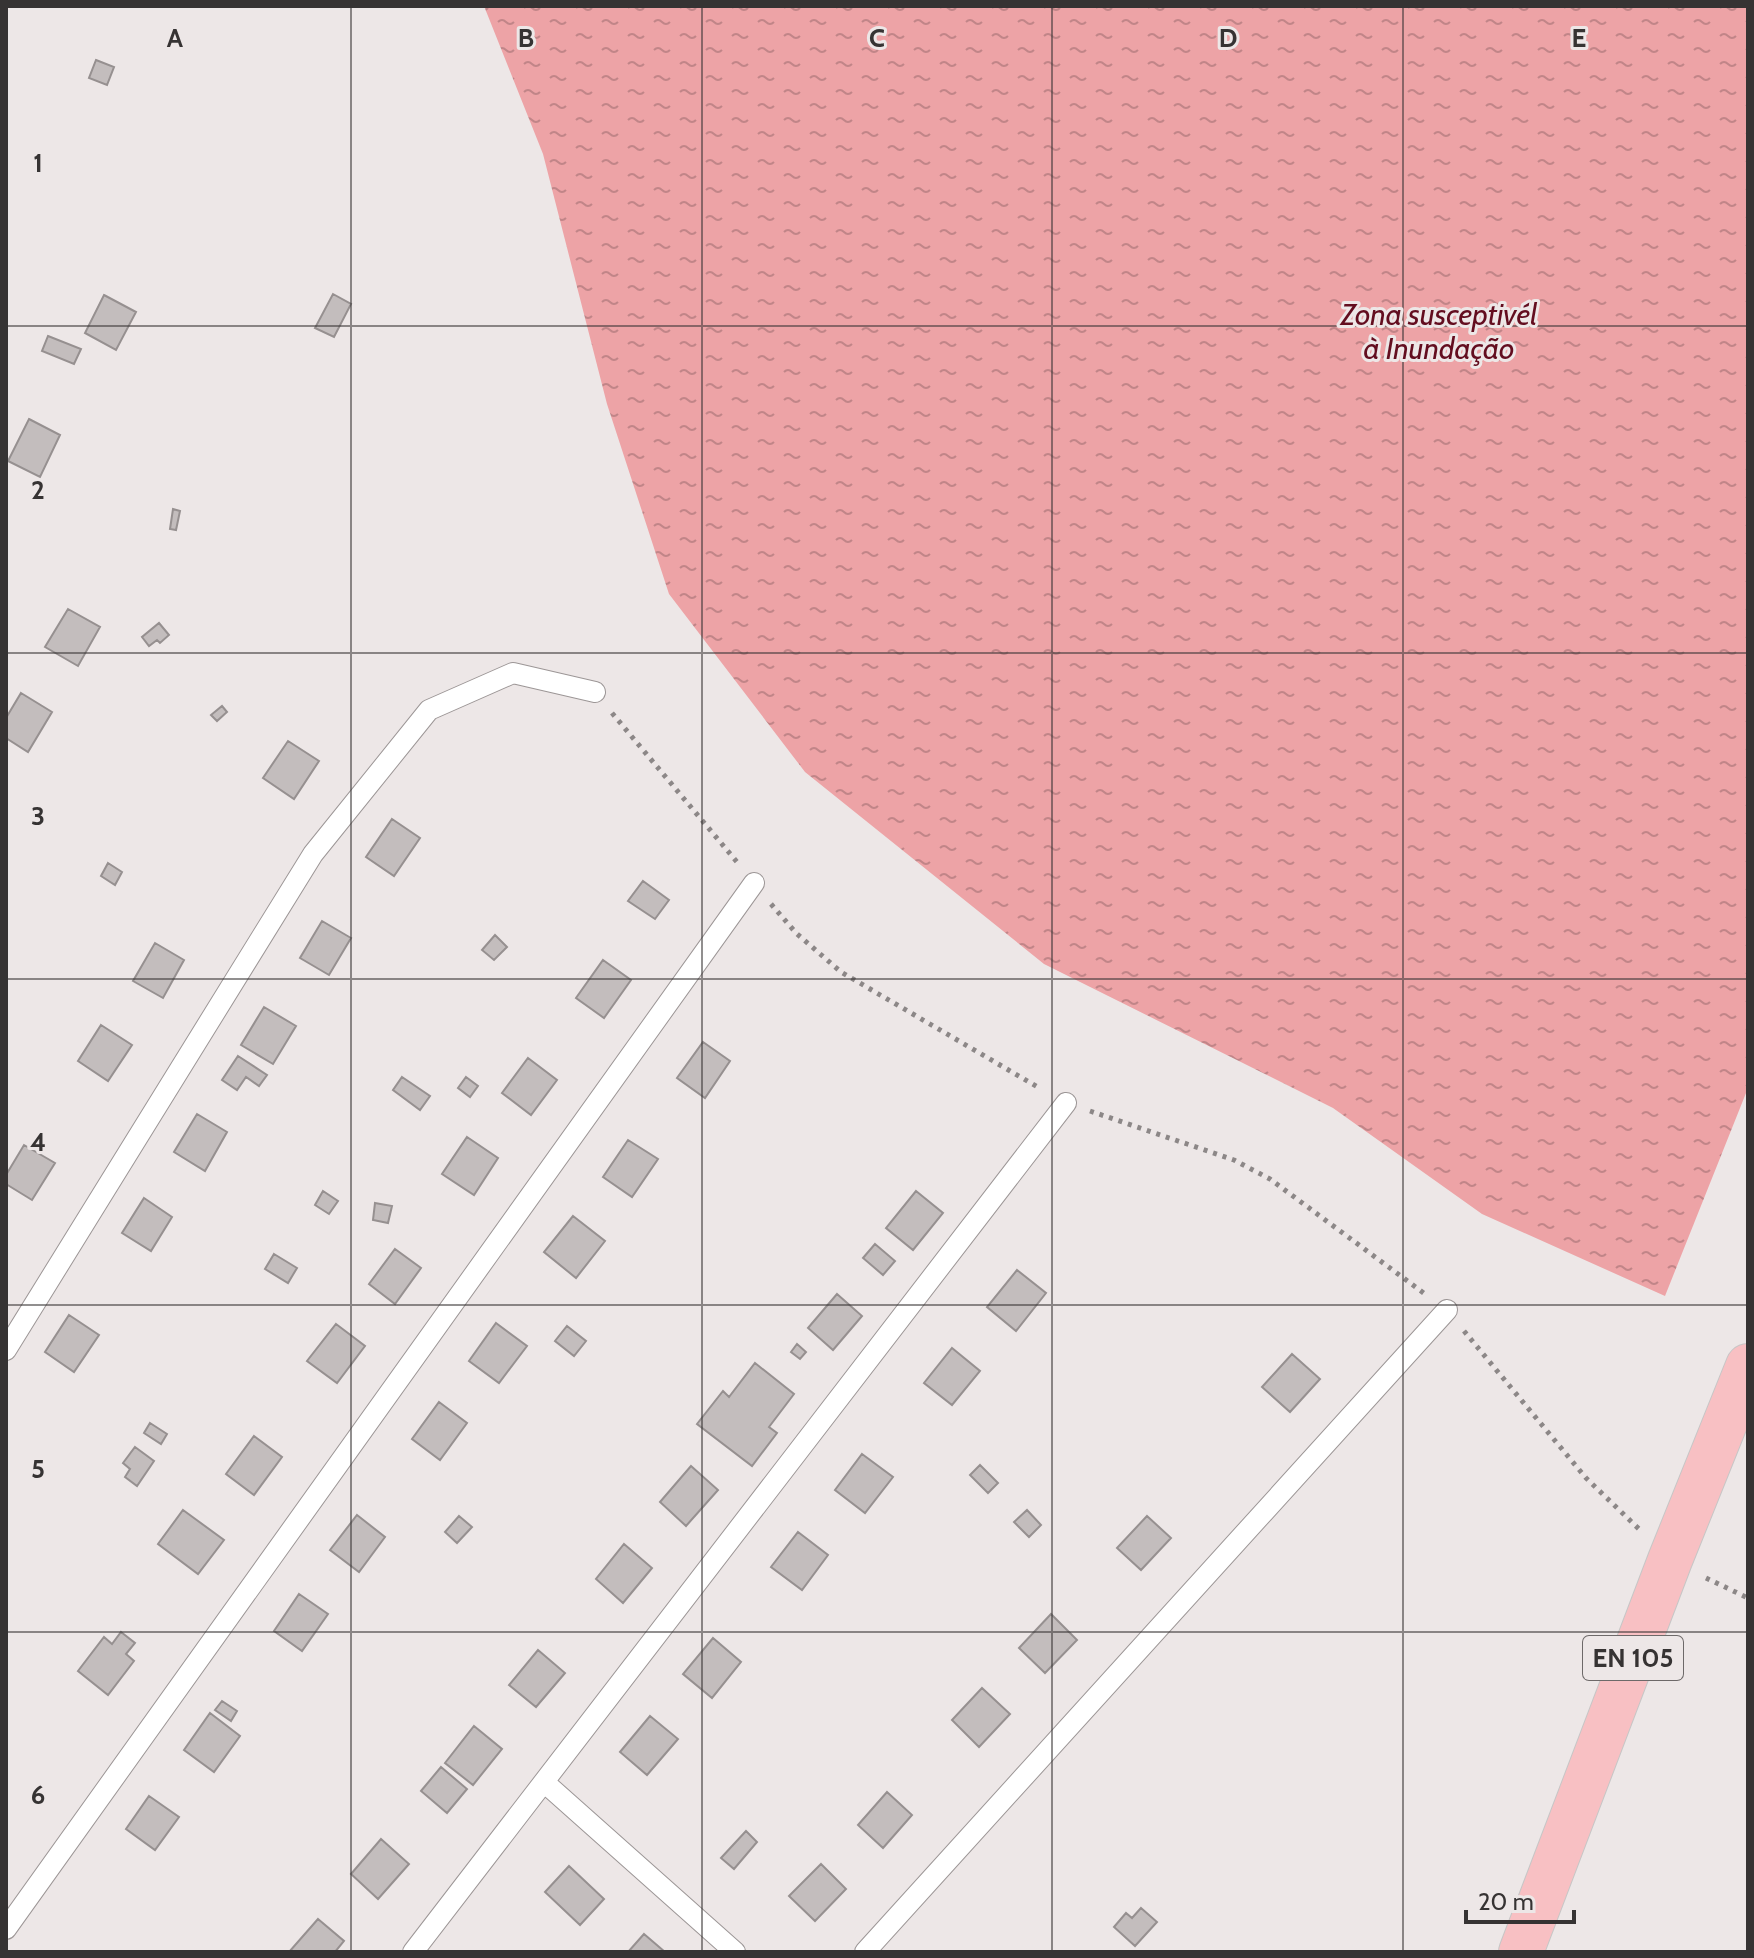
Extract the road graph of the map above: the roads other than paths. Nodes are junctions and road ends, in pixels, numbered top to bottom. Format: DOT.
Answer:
graph roads {
  1 [pos="595,692"];
  2 [pos="754,883"];
  3 [pos="1066,1103"];
  4 [pos="1447,1310"];
  5 [pos="6,1350"];
  6 [pos="1748,1366"];
  7 [pos="544,1782"];
  8 [pos="6,1929"];
  9 [pos="413,1952"];
  10 [pos="735,1952"];
  11 [pos="865,1952"];
  12 [pos="1521,1952"];
  1 -- 5 [label="lane"];
  2 -- 8 [label="lane"];
  3 -- 7 [label="lane"];
  4 -- 11 [label="lane"];
  6 -- 12 [label="main road, EN 105"];
  7 -- 9 [label="lane"];
  7 -- 10 [label="lane"];
}
